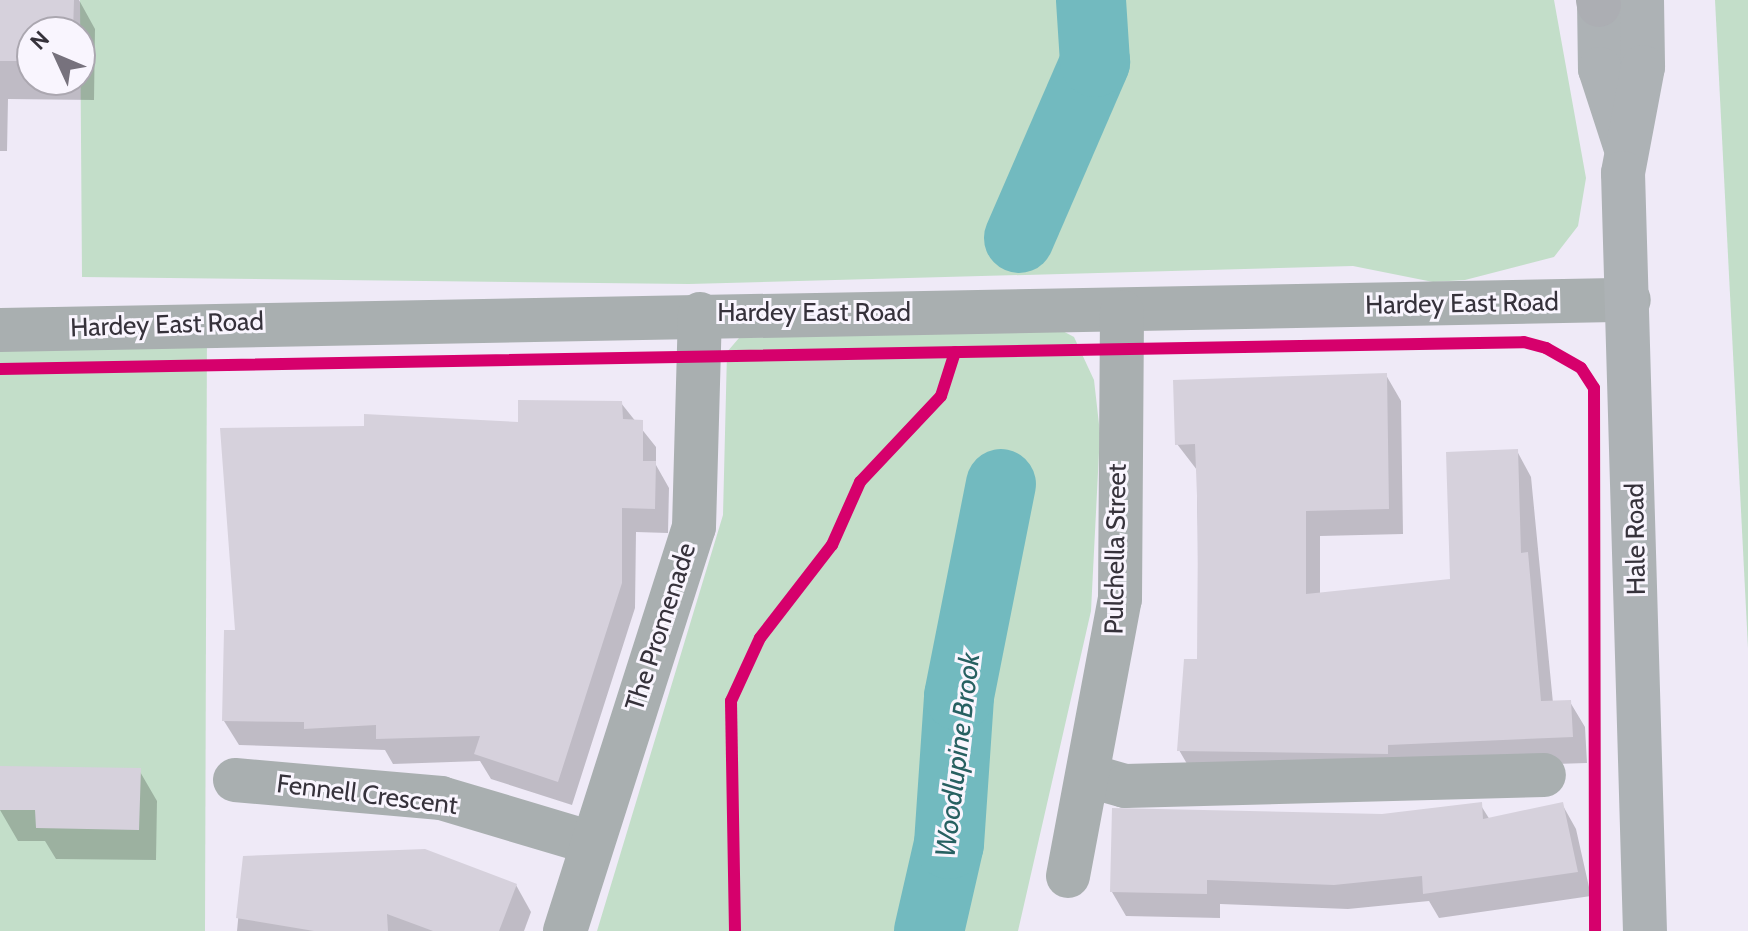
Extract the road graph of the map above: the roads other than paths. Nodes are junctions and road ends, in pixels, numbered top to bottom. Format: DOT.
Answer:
graph roads {
  1 [pos="1642,0"];
  2 [pos="1599,2"];
  3 [pos="1625,147"];
  4 [pos="1629,300"];
  5 [pos="1122,312"];
  6 [pos="700,314"];
  7 [pos="0,330"];
  8 [pos="1544,775"];
  9 [pos="1090,776"];
  10 [pos="235,780"];
  11 [pos="589,842"];
  12 [pos="1068,876"];
  13 [pos="565,931"];
  14 [pos="1645,931"];
  1 -- 3 [label="main road, Hale Road"];
  2 -- 3 [label="main road, Hale Road"];
  3 -- 4 [label="main road, Hale Road"];
  4 -- 5 [label="street, Hardey East Road"];
  4 -- 14 [label="main road, Hale Road"];
  5 -- 6 [label="street, Hardey East Road"];
  5 -- 9 [label="street, Pulchella Street"];
  6 -- 7 [label="street, Hardey East Road"];
  6 -- 11 [label="street, The Promenade"];
  8 -- 9 [label="street"];
  9 -- 12 [label="street, Pulchella Street"];
  10 -- 11 [label="street, Fennell Crescent"];
  11 -- 13 [label="street, The Promenade"];
}
